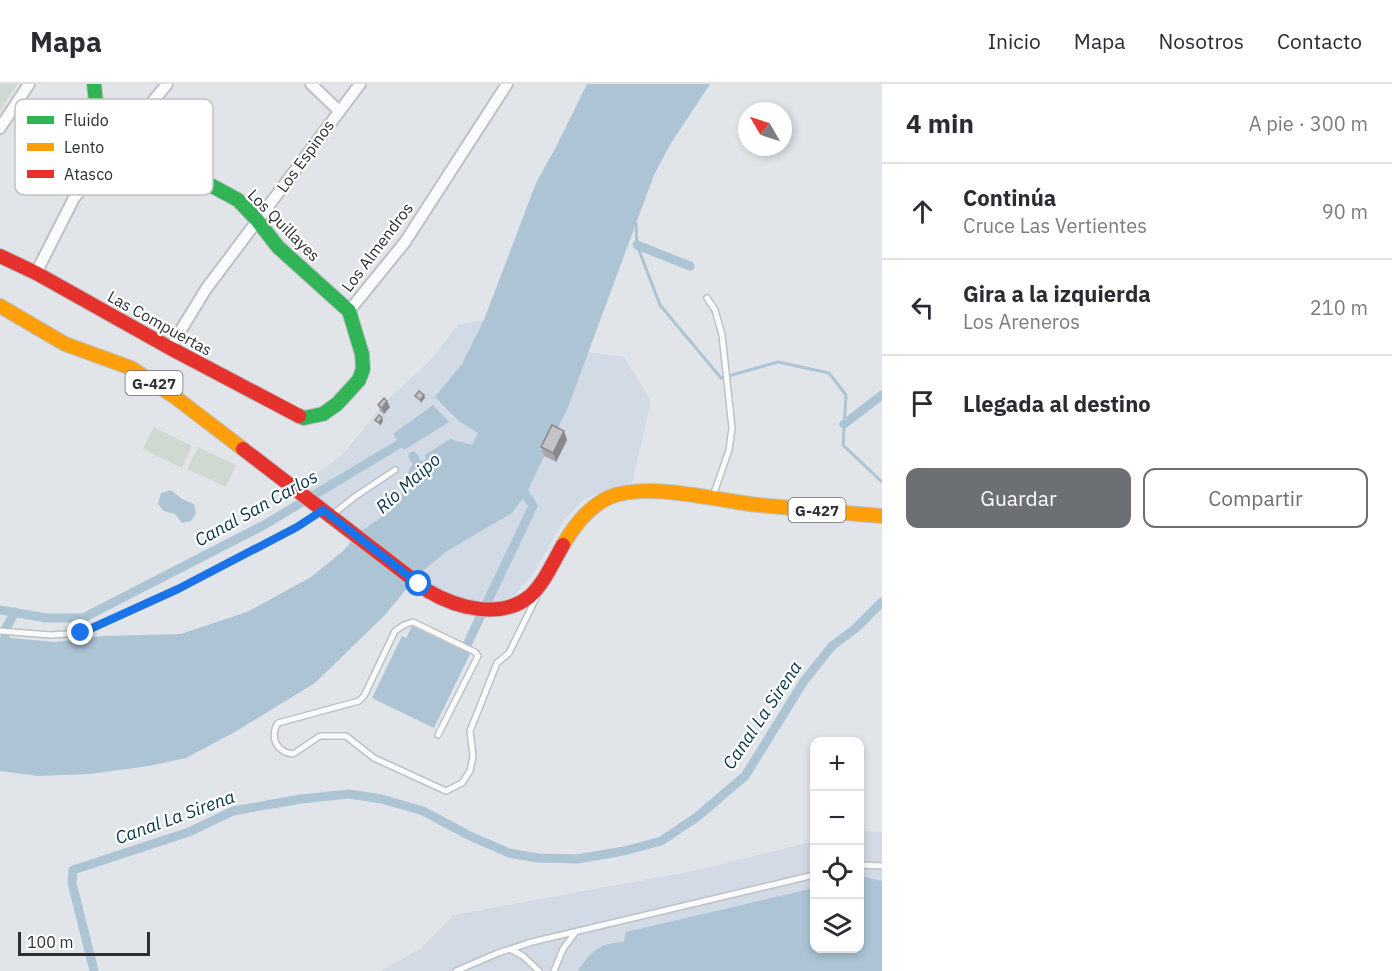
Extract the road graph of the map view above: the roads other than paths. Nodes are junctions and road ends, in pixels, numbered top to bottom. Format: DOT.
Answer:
graph roads {
  1 [pos="29,84"];
  2 [pos="94,84"];
  3 [pos="167,84"];
  4 [pos="311,84"];
  5 [pos="360,84"];
  6 [pos="507,84"];
  7 [pos="19,99"];
  8 [pos="96,99"];
  9 [pos="154,99"];
  10 [pos="15,105"];
  11 [pos="338,110"];
  12 [pos="0,128"];
  13 [pos="213,185"];
  14 [pos="76,195"];
  15 [pos="257,220"];
  16 [pos="0,256"];
  17 [pos="36,273"];
  18 [pos="707,298"];
  19 [pos="0,306"];
  20 [pos="349,311"];
  21 [pos="170,348"];
  22 [pos="304,418"];
  23 [pos="395,470"];
  24 [pos="712,499"];
  25 [pos="324,511"];
  26 [pos="882,516"];
  27 [pos="540,584"];
  28 [pos="0,631"];
  29 [pos="438,735"];
  30 [pos="864,865"];
  31 [pos="882,866"];
  32 [pos="810,875"];
  33 [pos="575,933"];
  34 [pos="510,949"];
  35 [pos="456,971"];
  36 [pos="539,971"];
  37 [pos="554,971"];
  1 -- 7 [label="street"];
  2 -- 8 [label="main road"];
  3 -- 9 [label="street"];
  4 -- 11 [label="street"];
  5 -- 11 [label="street, Los Espinos"];
  6 -- 20 [label="street, Los Almendros"];
  10 -- 12 [label="street"];
  11 -- 15 [label="street, Los Espinos"];
  13 -- 15 [label="main road, Los Quillayes"];
  14 -- 17 [label="street"];
  15 -- 20 [label="main road, Los Quillayes"];
  15 -- 21 [label="street, Los Espinos"];
  16 -- 17 [label="main road, Las Compuertas"];
  17 -- 21 [label="main road, Las Compuertas"];
  18 -- 24 [label="lane"];
  19 -- 25 [label="main road, G-427"];
  20 -- 22 [label="main road, Los Almendros"];
  21 -- 22 [label="main road, Las Compuertas"];
  23 -- 25 [label="lane"];
  24 -- 26 [label="main road, G-427"];
  24 -- 27 [label="main road, G-427"];
  25 -- 27 [label="main road, G-427"];
  25 -- 28 [label="lane"];
  27 -- 29 [label="lane"];
  30 -- 31 [label="lane"];
  32 -- 33 [label="lane"];
  33 -- 34 [label="lane"];
  33 -- 37 [label="lane"];
  34 -- 35 [label="lane"];
  34 -- 36 [label="lane"];
}
